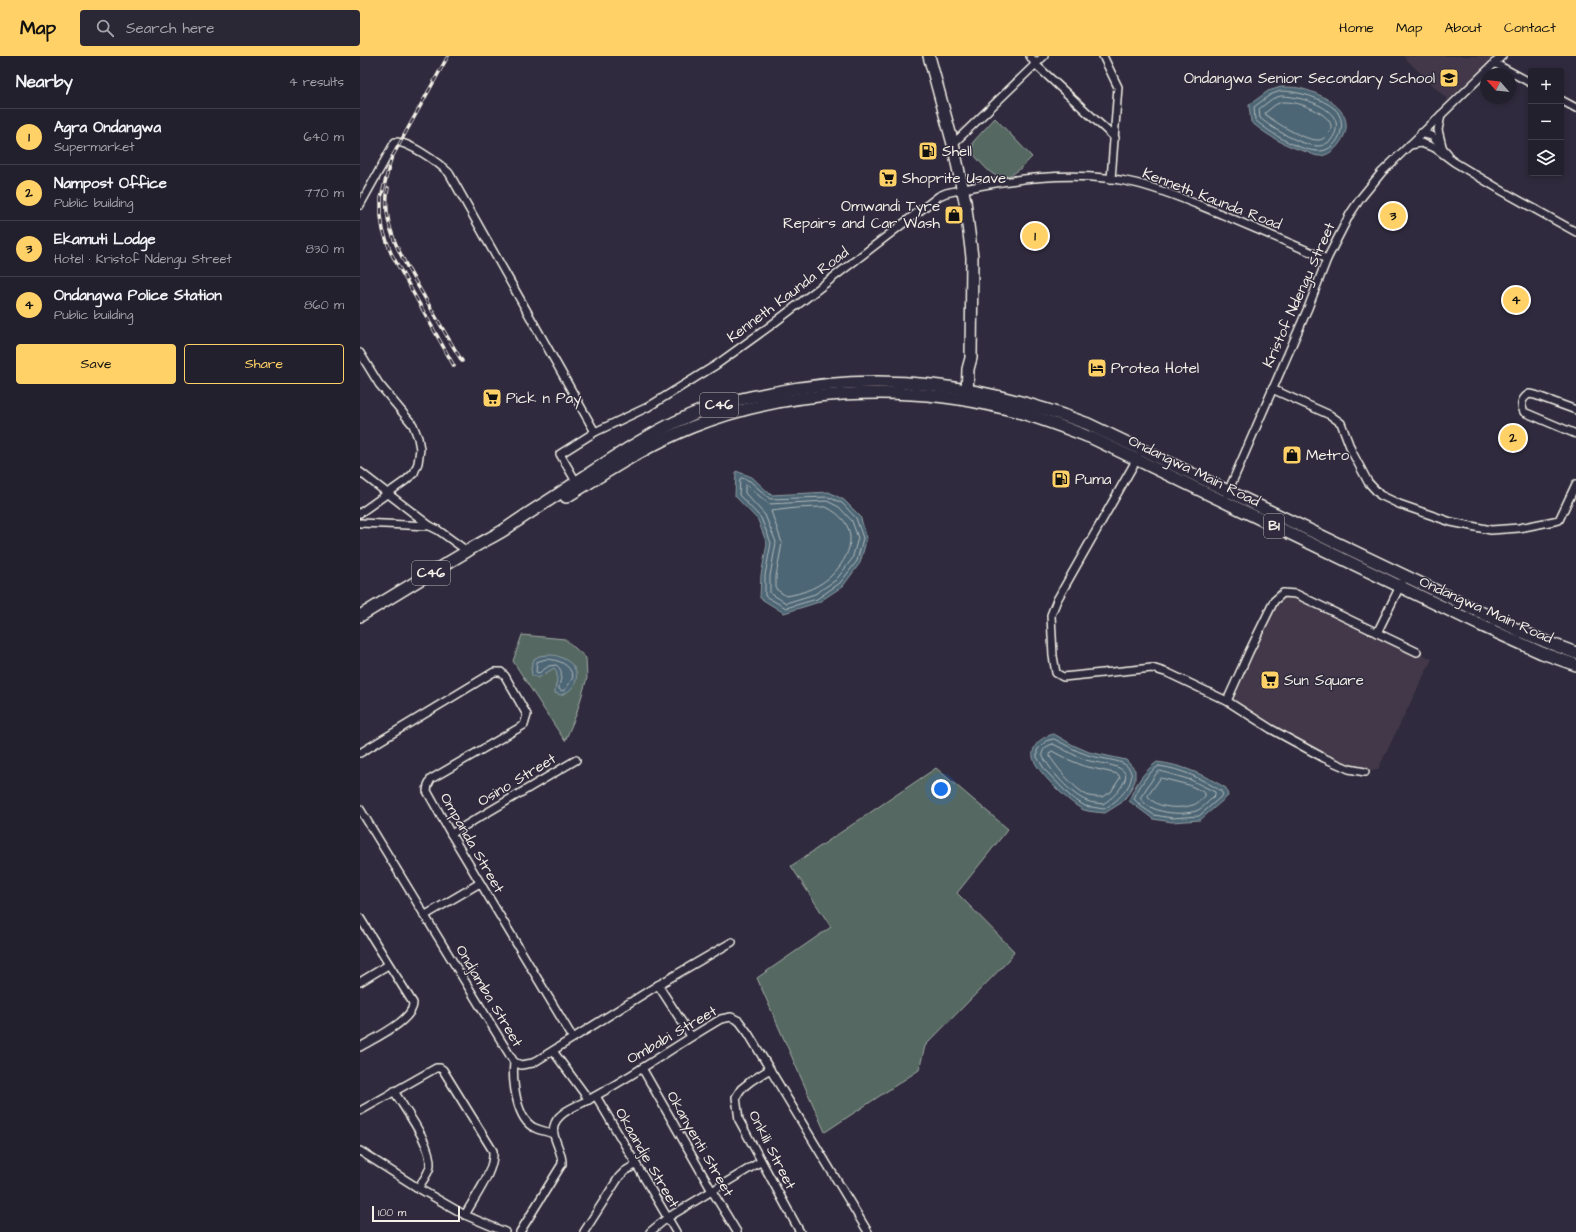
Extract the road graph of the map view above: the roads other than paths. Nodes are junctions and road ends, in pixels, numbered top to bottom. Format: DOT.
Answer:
graph roads {
  1 [pos="929,56"];
  2 [pos="1030,56"];
  3 [pos="1044,56"];
  4 [pos="1103,56"];
  5 [pos="1502,56"];
  6 [pos="1494,63"];
  7 [pos="1036,65"];
  8 [pos="1528,81"];
  9 [pos="1564,102"];
  10 [pos="1576,108"];
  11 [pos="1441,115"];
  12 [pos="1421,133"];
  13 [pos="1115,138"];
  14 [pos="953,144"];
  15 [pos="1408,146"];
  16 [pos="1442,146"];
  17 [pos="1454,162"];
  18 [pos="1111,179"];
  19 [pos="961,189"];
  20 [pos="360,205"];
  21 [pos="1576,232"];
  22 [pos="1327,259"];
  23 [pos="360,353"];
  24 [pos="1272,389"];
  25 [pos="971,396"];
  26 [pos="1576,410"];
  27 [pos="594,432"];
  28 [pos="1576,434"];
  29 [pos="1139,455"];
  30 [pos="360,472"];
  31 [pos="1576,484"];
  32 [pos="578,485"];
  33 [pos="1228,491"];
  34 [pos="388,492"];
  35 [pos="1223,501"];
  36 [pos="360,513"];
  37 [pos="360,523"];
  38 [pos="430,526"];
  39 [pos="467,551"];
  40 [pos="1405,576"];
  41 [pos="1399,587"];
  42 [pos="360,616"];
  43 [pos="1377,633"];
  44 [pos="1417,652"];
  45 [pos="1576,653"];
  46 [pos="1576,665"];
  47 [pos="1227,701"];
  48 [pos="360,753"];
  49 [pos="576,760"];
  50 [pos="1364,772"];
  51 [pos="360,809"];
  52 [pos="451,834"];
  53 [pos="480,883"];
  54 [pos="424,916"];
  55 [pos="360,918"];
  56 [pos="732,942"];
  57 [pos="388,965"];
  58 [pos="360,982"];
  59 [pos="658,985"];
  60 [pos="691,1036"];
  61 [pos="573,1038"];
  62 [pos="360,1047"];
  63 [pos="553,1051"];
  64 [pos="514,1062"];
  65 [pos="642,1068"];
  66 [pos="770,1069"];
  67 [pos="394,1091"];
  68 [pos="596,1096"];
  69 [pos="589,1100"];
  70 [pos="360,1111"];
  71 [pos="553,1134"];
  72 [pos="360,1151"];
  73 [pos="760,1162"];
  74 [pos="635,1165"];
  75 [pos="418,1188"];
  76 [pos="712,1191"];
  77 [pos="465,1215"];
  78 [pos="667,1218"];
  79 [pos="505,1232"];
  80 [pos="520,1232"];
  81 [pos="584,1232"];
  82 [pos="650,1232"];
  83 [pos="676,1232"];
  84 [pos="737,1232"];
  85 [pos="800,1232"];
  86 [pos="868,1232"];
  1 -- 14 [label="main road"];
  2 -- 7 [label="street"];
  3 -- 7 [label="street"];
  4 -- 13 [label="street"];
  5 -- 6 [label="street, Kristof Ndengu Street"];
  6 -- 8 [label="street"];
  6 -- 11 [label="street, Kristof Ndengu Street"];
  7 -- 13 [label="street"];
  7 -- 14 [label="street"];
  9 -- 10 [label="street"];
  11 -- 12 [label="street, Kristof Ndengu Street"];
  11 -- 16 [label="street"];
  12 -- 15 [label="street, Kristof Ndengu Street"];
  12 -- 16 [label="street"];
  13 -- 18 [label="street"];
  14 -- 19 [label="main road"];
  15 -- 17 [label="street"];
  15 -- 22 [label="street, Kristof Ndengu Street"];
  16 -- 17 [label="street"];
  17 -- 21 [label="street"];
  18 -- 19 [label="street, Kenneth Kaunda Road"];
  18 -- 22 [label="street, Kenneth Kaunda Road"];
  19 -- 25 [label="main road"];
  19 -- 27 [label="street, Kenneth Kaunda Road"];
  20 -- 27 [label="street"];
  22 -- 24 [label="street, Kristof Ndengu Street"];
  23 -- 34 [label="street"];
  24 -- 31 [label="street"];
  24 -- 33 [label="street, Kristof Ndengu Street"];
  25 -- 29 [label="main road, Ondangwa Main Road / B1"];
  25 -- 32 [label="main road, C46"];
  26 -- 28 [label="street"];
  27 -- 32 [label="street, Kenneth Kaunda Road"];
  29 -- 33 [label="main road, Ondangwa Main Road / B1"];
  29 -- 35 [label="main road, Ondangwa Main Road / B1"];
  29 -- 47 [label="street"];
  30 -- 34 [label="street"];
  32 -- 39 [label="main road, C46"];
  33 -- 35 [label="street, Kristof Ndengu Street"];
  33 -- 40 [label="main road, Ondangwa Main Road / B1"];
  34 -- 36 [label="street"];
  34 -- 38 [label="street"];
  35 -- 41 [label="main road, Ondangwa Main Road / B1"];
  37 -- 38 [label="street"];
  38 -- 39 [label="street"];
  39 -- 42 [label="main road, C46"];
  40 -- 41 [label="street"];
  40 -- 45 [label="main road, Ondangwa Main Road / B1"];
  41 -- 43 [label="street"];
  41 -- 46 [label="main road, Ondangwa Main Road / B1"];
  43 -- 44 [label="street"];
  43 -- 47 [label="street"];
  47 -- 50 [label="street"];
  48 -- 52 [label="street, Ompanda Street"];
  49 -- 52 [label="street, Osino Street"];
  51 -- 54 [label="street, Ondjamba Street"];
  52 -- 53 [label="street, Ompanda Street"];
  53 -- 54 [label="street"];
  53 -- 61 [label="street, Ompanda Street"];
  54 -- 64 [label="street, Ondjamba Street"];
  55 -- 57 [label="street"];
  56 -- 59 [label="street, Ondjamba Street"];
  57 -- 58 [label="street"];
  57 -- 62 [label="street"];
  59 -- 60 [label="street"];
  59 -- 61 [label="street, Ondjamba Street"];
  60 -- 65 [label="street, Ombabi Street"];
  60 -- 66 [label="street, Ombabi Street"];
  61 -- 63 [label="street, Ondjamba Street"];
  63 -- 64 [label="street, Ondjamba Street"];
  63 -- 69 [label="street"];
  64 -- 71 [label="street"];
  65 -- 68 [label="street, Ombabi Street"];
  65 -- 76 [label="street, Okanyenti Street"];
  66 -- 73 [label="street, Onkili Street"];
  66 -- 86 [label="street, Ombabi Street"];
  67 -- 70 [label="street"];
  67 -- 75 [label="street"];
  67 -- 77 [label="street"];
  68 -- 69 [label="street, Ombabi Street"];
  68 -- 74 [label="street, Okaandje Street"];
  69 -- 71 [label="street, Ombabi Street"];
  71 -- 80 [label="street"];
  72 -- 75 [label="street"];
  73 -- 76 [label="street"];
  73 -- 85 [label="street, Onkili Street"];
  74 -- 78 [label="street, Okaandje Street"];
  74 -- 81 [label="street"];
  75 -- 77 [label="street"];
  76 -- 78 [label="street"];
  76 -- 84 [label="street, Okanyenti Street"];
  77 -- 79 [label="street"];
  78 -- 82 [label="street"];
  78 -- 83 [label="street, Okaandje Street"];
}
